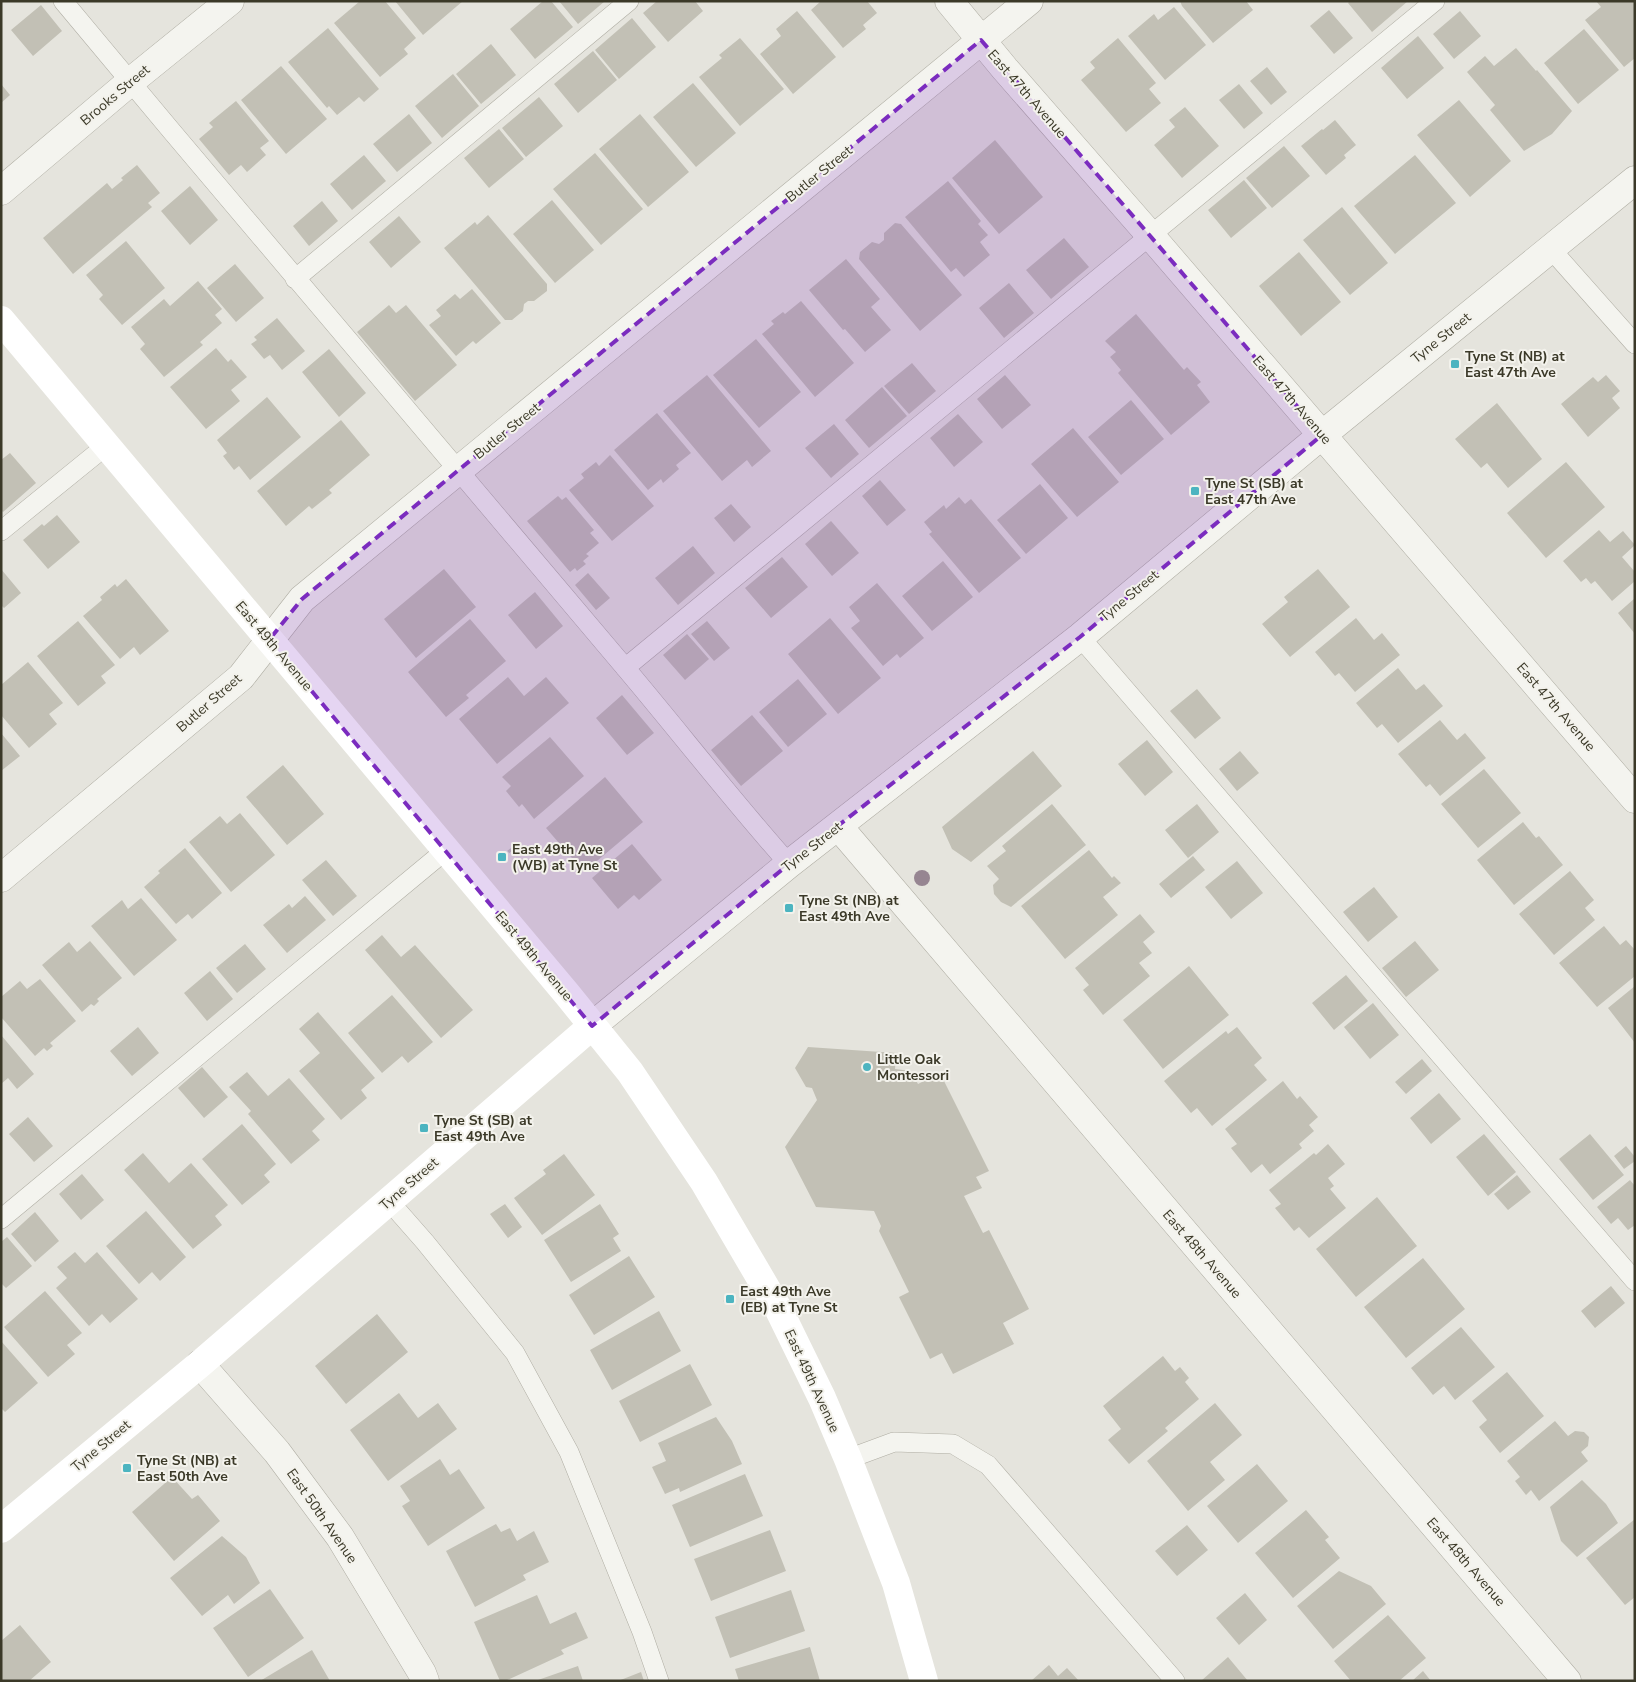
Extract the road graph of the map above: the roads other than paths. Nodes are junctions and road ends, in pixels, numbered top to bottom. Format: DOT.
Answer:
graph roads {
  1 [pos="63,1"];
  2 [pos="230,1"];
  3 [pos="629,1"];
  4 [pos="949,1"];
  5 [pos="1029,1"];
  6 [pos="1435,1"];
  7 [pos="981,40"];
  8 [pos="130,82"];
  9 [pos="1635,180"];
  10 [pos="1,191"];
  11 [pos="1150,235"];
  12 [pos="1550,248"];
  13 [pos="295,279"];
  14 [pos="1,320"];
  15 [pos="1635,344"];
  16 [pos="1322,435"];
  17 [pos="106,445"];
  18 [pos="457,472"];
  19 [pos="1,531"];
  20 [pos="1080,636"];
  21 [pos="270,640"];
  22 [pos="625,668"];
  23 [pos="1635,799"];
  24 [pos="838,827"];
  25 [pos="446,850"];
  26 [pos="789,864"];
  27 [pos="1,878"];
  28 [pos="592,1026"];
  29 [pos="389,1201"];
  30 [pos="1,1219"];
  31 [pos="1635,1281"];
  32 [pos="200,1364"];
  33 [pos="848,1459"];
  34 [pos="1,1529"];
  35 [pos="425,1681"];
  36 [pos="659,1681"];
  37 [pos="924,1681"];
  38 [pos="1175,1681"];
  39 [pos="1568,1681"];
  1 -- 8 [label="lane"];
  2 -- 8 [label="street, Brooks Street"];
  3 -- 13 [label="lane"];
  4 -- 7 [label="street, East 47th Avenue"];
  5 -- 7 [label="street, Butler Street"];
  6 -- 11 [label="lane"];
  7 -- 11 [label="street, East 47th Avenue"];
  7 -- 18 [label="street, Butler Street"];
  8 -- 10 [label="street, Brooks Street"];
  8 -- 13 [label="lane"];
  9 -- 12 [label="street, Tyne Street"];
  11 -- 16 [label="street, East 47th Avenue"];
  11 -- 22 [label="lane"];
  12 -- 15 [label="lane"];
  12 -- 16 [label="street, Tyne Street"];
  13 -- 18 [label="lane"];
  14 -- 17 [label="street, East 49th Avenue"];
  16 -- 20 [label="street, Tyne Street"];
  16 -- 23 [label="street, East 47th Avenue"];
  17 -- 19 [label="lane"];
  17 -- 21 [label="street, East 49th Avenue"];
  18 -- 21 [label="street, Butler Street"];
  18 -- 22 [label="lane"];
  20 -- 24 [label="street, Tyne Street"];
  20 -- 31 [label="lane"];
  21 -- 25 [label="street, East 49th Avenue"];
  21 -- 27 [label="street, Butler Street"];
  22 -- 26 [label="lane"];
  24 -- 26 [label="street, Tyne Street"];
  24 -- 39 [label="street, East 48th Avenue"];
  25 -- 28 [label="street, East 49th Avenue"];
  25 -- 30 [label="lane"];
  26 -- 28 [label="street, Tyne Street"];
  28 -- 29 [label="street, Tyne Street"];
  28 -- 33 [label="street, East 49th Avenue"];
  29 -- 32 [label="street, Tyne Street"];
  29 -- 36 [label="lane"];
  32 -- 34 [label="street, Tyne Street"];
  32 -- 35 [label="street, East 50th Avenue"];
  33 -- 37 [label="street, East 49th Avenue"];
  33 -- 38 [label="lane"];
}
